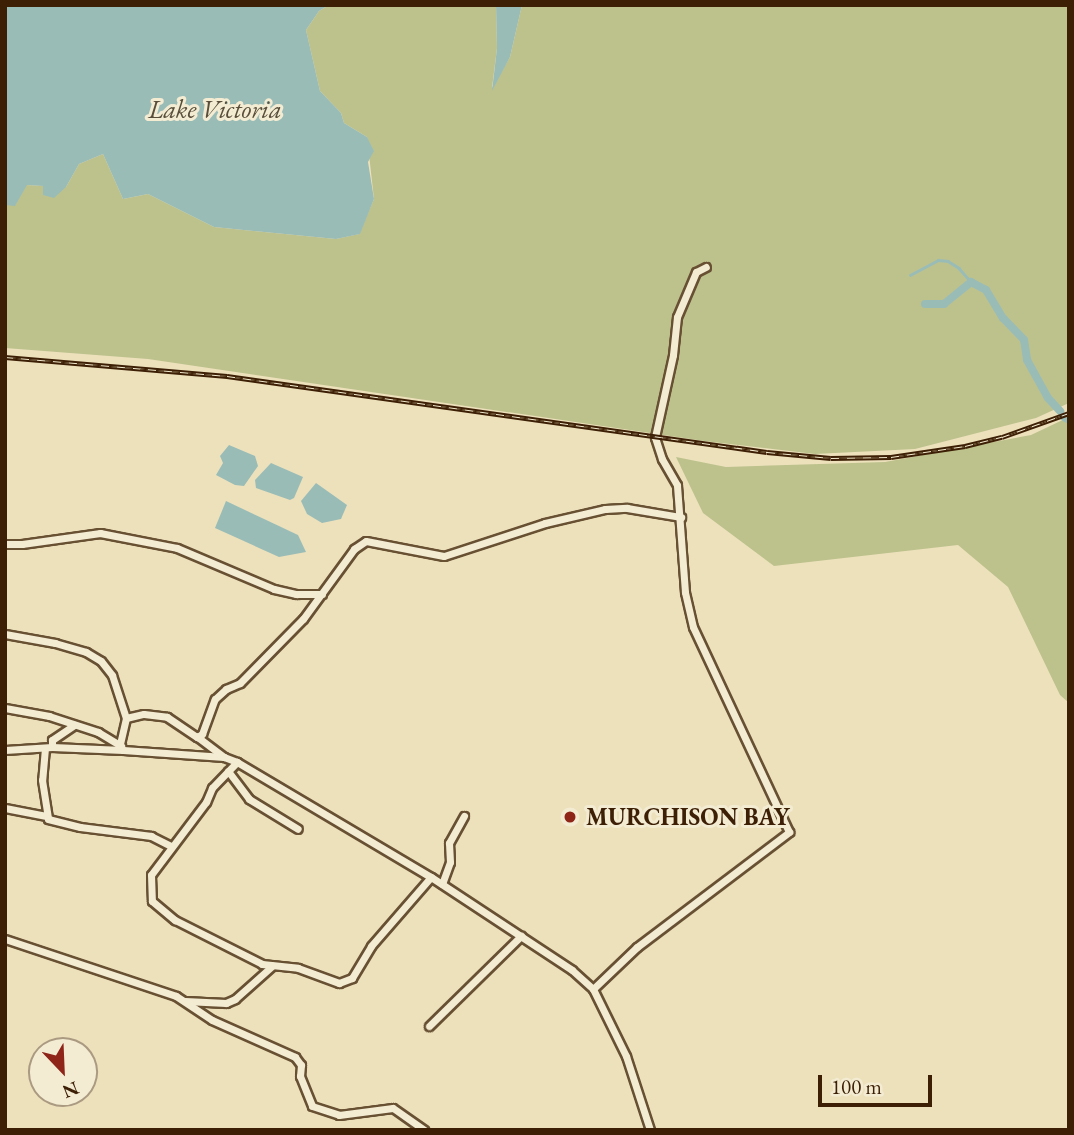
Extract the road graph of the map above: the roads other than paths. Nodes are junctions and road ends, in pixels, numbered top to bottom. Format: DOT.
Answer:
graph roads {
  1 [pos="706,267"];
  2 [pos="681,517"];
  3 [pos="5,544"];
  4 [pos="321,594"];
  5 [pos="5,634"];
  6 [pos="5,708"];
  7 [pos="126,718"];
  8 [pos="74,725"];
  9 [pos="197,737"];
  10 [pos="122,746"];
  11 [pos="49,748"];
  12 [pos="5,750"];
  13 [pos="224,757"];
  14 [pos="237,762"];
  15 [pos="228,771"];
  16 [pos="46,804"];
  17 [pos="5,808"];
  18 [pos="29,811"];
  19 [pos="46,816"];
  20 [pos="464,816"];
  21 [pos="298,830"];
  22 [pos="171,846"];
  23 [pos="431,877"];
  24 [pos="442,884"];
  25 [pos="521,936"];
  26 [pos="5,939"];
  27 [pos="272,966"];
  28 [pos="593,989"];
  29 [pos="183,1000"];
  30 [pos="429,1026"];
  31 [pos="424,1130"];
  32 [pos="650,1130"];
  1 -- 2 [label="street"];
  2 -- 4 [label="street"];
  2 -- 28 [label="street"];
  3 -- 4 [label="street"];
  4 -- 9 [label="street"];
  5 -- 7 [label="street"];
  6 -- 8 [label="street"];
  7 -- 9 [label="street"];
  7 -- 10 [label="street"];
  8 -- 10 [label="street"];
  8 -- 11 [label="street"];
  9 -- 13 [label="street"];
  10 -- 11 [label="street"];
  10 -- 13 [label="street"];
  11 -- 12 [label="street"];
  11 -- 16 [label="street"];
  13 -- 14 [label="street"];
  14 -- 15 [label="street"];
  14 -- 23 [label="street"];
  15 -- 21 [label="street"];
  15 -- 22 [label="street"];
  16 -- 18 [label="street"];
  16 -- 19 [label="street"];
  17 -- 18 [label="street"];
  18 -- 19 [label="street"];
  19 -- 22 [label="street"];
  20 -- 24 [label="street"];
  22 -- 27 [label="street"];
  23 -- 24 [label="street"];
  23 -- 27 [label="street"];
  24 -- 25 [label="street"];
  25 -- 28 [label="street"];
  25 -- 30 [label="street"];
  26 -- 29 [label="street"];
  27 -- 29 [label="street"];
  28 -- 32 [label="street"];
  29 -- 31 [label="street"];
}
